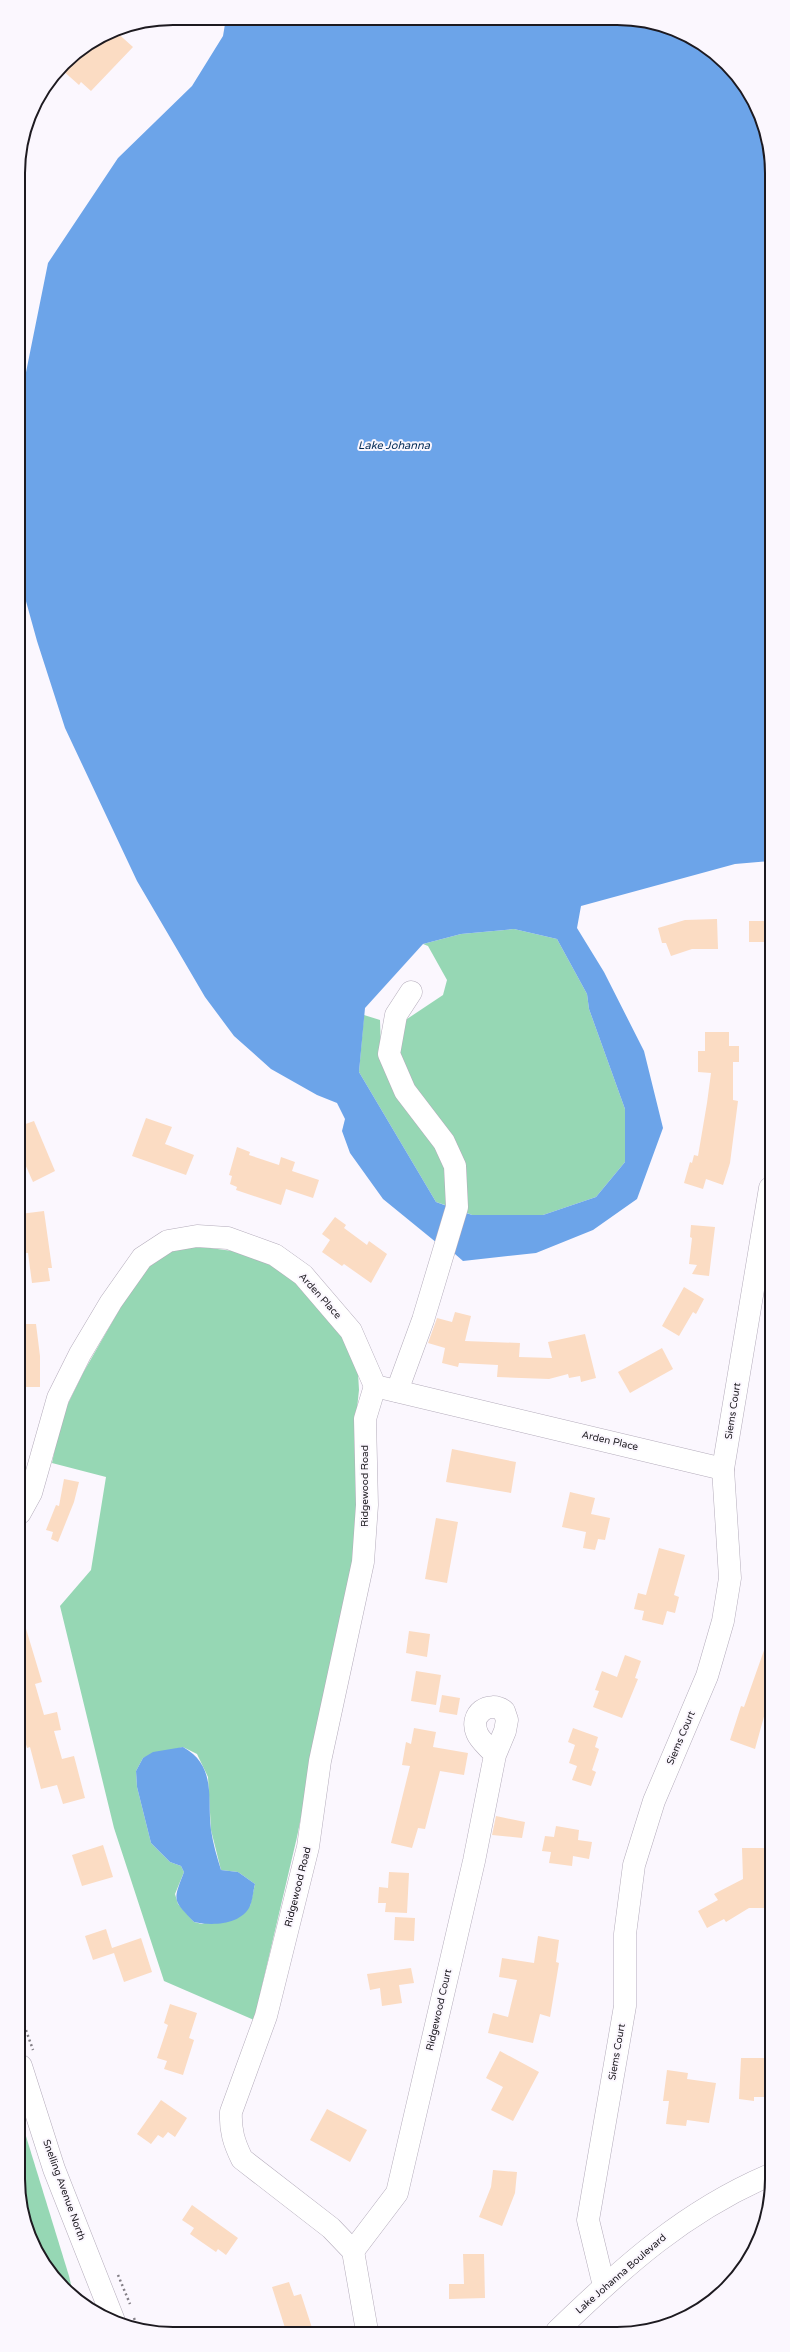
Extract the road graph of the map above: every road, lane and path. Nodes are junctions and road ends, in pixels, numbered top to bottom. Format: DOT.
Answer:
graph roads {
  1 [pos="411,992"];
  2 [pos="765,1218"];
  3 [pos="375,1386"];
  4 [pos="397,1390"];
  5 [pos="723,1468"];
  6 [pos="25,1504"];
  7 [pos="495,1755"];
  8 [pos="25,2078"];
  9 [pos="765,2178"];
  10 [pos="353,2251"];
  11 [pos="604,2286"];
  12 [pos="109,2312"];
  13 [pos="366,2327"];
  14 [pos="561,2327"];
  1 -- 4 [label="street"];
  2 -- 5 [label="street, Siems Court"];
  3 -- 4 [label="street, Arden Place"];
  3 -- 6 [label="street, Arden Place"];
  3 -- 10 [label="street, Ridgewood Road"];
  4 -- 5 [label="street, Arden Place"];
  5 -- 11 [label="street, Siems Court"];
  7 -- 10 [label="street, Ridgewood Court"];
  8 -- 12 [label="street, Snelling Avenue North"];
  9 -- 11 [label="street, Lake Johanna Boulevard"];
  10 -- 13 [label="street"];
  11 -- 14 [label="street, Lake Johanna Boulevard"];
}
